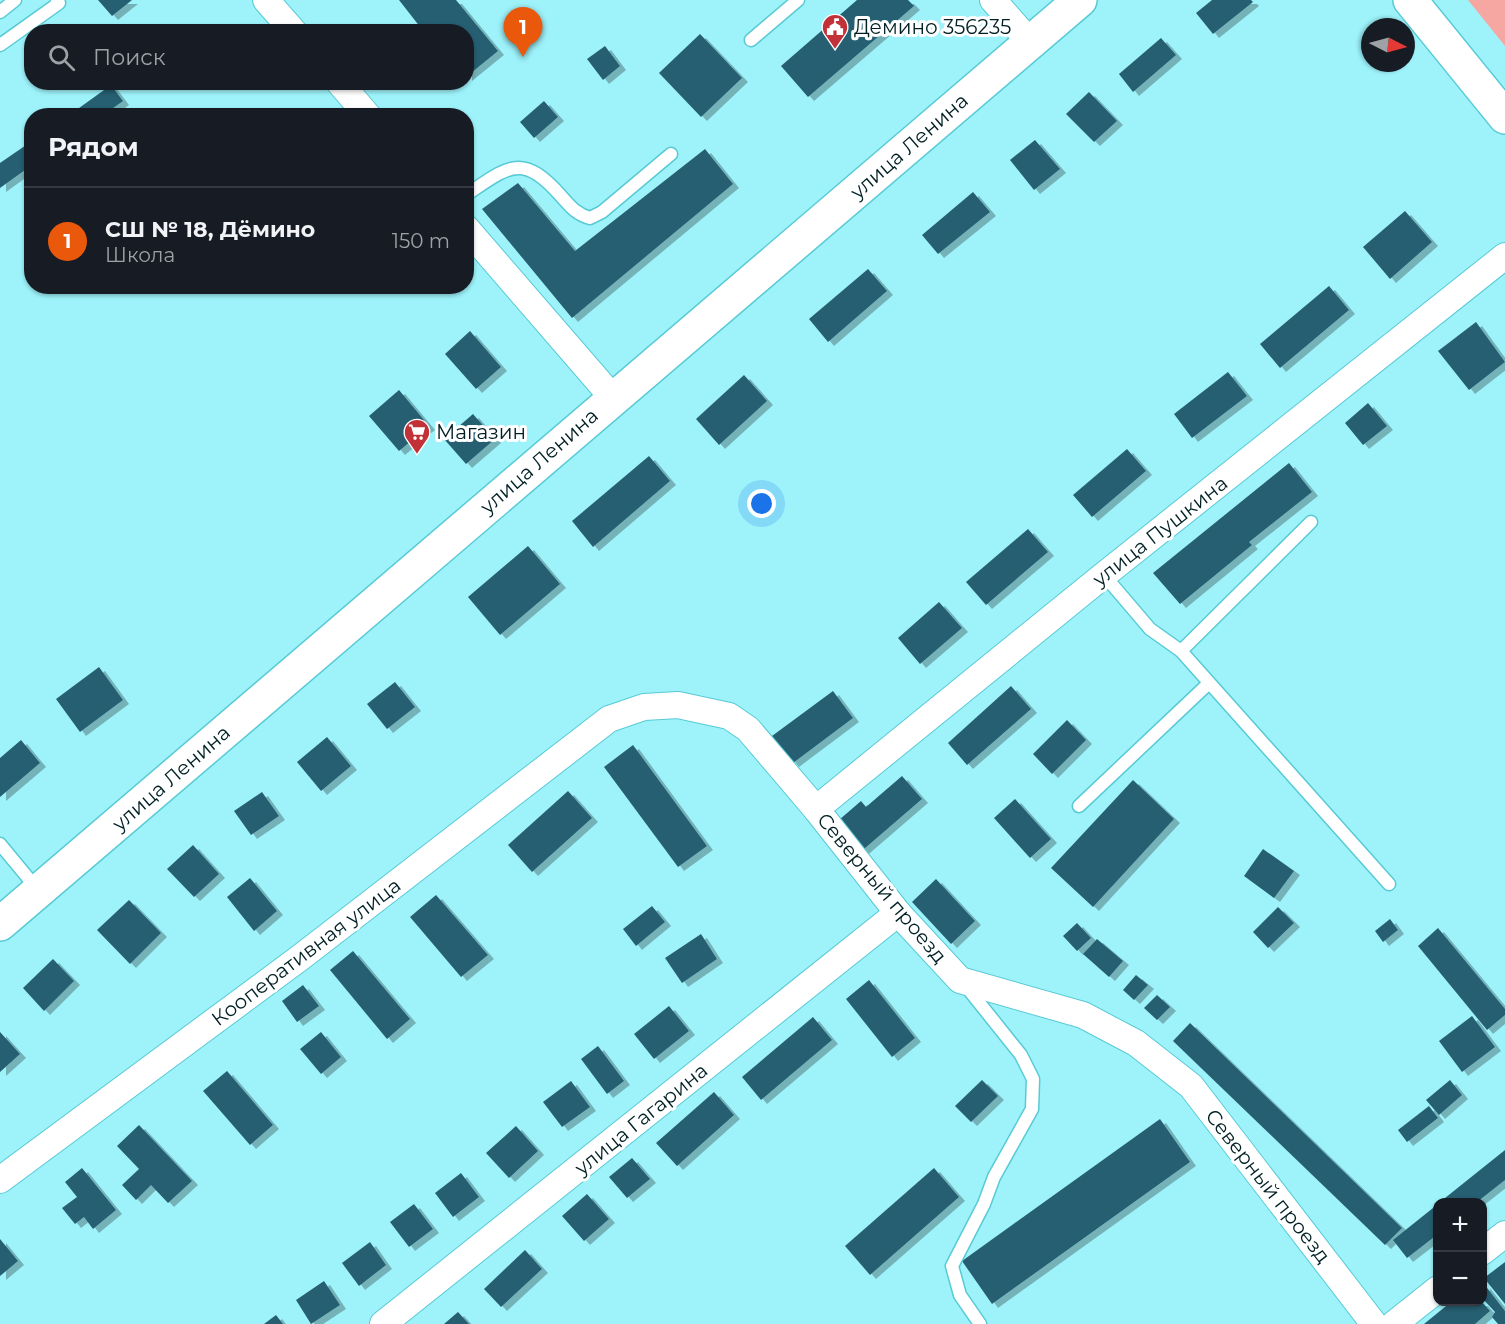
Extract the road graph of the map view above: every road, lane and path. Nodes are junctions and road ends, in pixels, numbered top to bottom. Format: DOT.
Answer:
graph roads {
  1 [pos="15,0"];
  2 [pos="57,0"];
  3 [pos="266,0"];
  4 [pos="798,0"];
  5 [pos="993,0"];
  6 [pos="1080,0"];
  7 [pos="1410,0"];
  8 [pos="0,12"];
  9 [pos="25,24"];
  10 [pos="287,24"];
  11 [pos="24,25"];
  12 [pos="3,38"];
  13 [pos="750,40"];
  14 [pos="1030,42"];
  15 [pos="346,90"];
  16 [pos="361,108"];
  17 [pos="1505,117"];
  18 [pos="671,153"];
  19 [pos="474,190"];
  20 [pos="474,237"];
  21 [pos="1505,255"];
  22 [pos="613,398"];
  23 [pos="1311,522"];
  24 [pos="1104,575"];
  25 [pos="1181,651"];
  26 [pos="1208,684"];
  27 [pos="609,719"];
  28 [pos="1079,806"];
  29 [pos="816,809"];
  30 [pos="0,844"];
  31 [pos="1389,884"];
  32 [pos="38,891"];
  33 [pos="898,913"];
  34 [pos="0,924"];
  35 [pos="960,980"];
  36 [pos="0,1180"];
  37 [pos="1505,1234"];
  38 [pos="1487,1248"];
  39 [pos="1433,1292"];
  40 [pos="383,1324"];
  41 [pos="980,1324"];
  42 [pos="1374,1324"];
  43 [pos="1394,1324"];
  1 -- 8 [label="lane"];
  2 -- 9 [label="lane"];
  3 -- 10 [label="street"];
  4 -- 13 [label="lane"];
  5 -- 14 [label="street"];
  6 -- 14 [label="street, улица Ленина"];
  7 -- 17 [label="street"];
  11 -- 12 [label="lane"];
  14 -- 22 [label="street, улица Ленина"];
  15 -- 16 [label="street"];
  18 -- 19 [label="lane"];
  20 -- 22 [label="street"];
  21 -- 24 [label="street, улица Пушкина"];
  22 -- 32 [label="street, улица Ленина"];
  23 -- 25 [label="lane"];
  24 -- 25 [label="lane"];
  24 -- 29 [label="street, улица Пушкина"];
  25 -- 26 [label="lane"];
  26 -- 28 [label="lane"];
  26 -- 31 [label="lane"];
  27 -- 29 [label="street, Северный проезд"];
  27 -- 36 [label="street, Кооперативная улица"];
  29 -- 33 [label="street, Северный проезд"];
  30 -- 32 [label="lane"];
  32 -- 34 [label="street, улица Ленина"];
  33 -- 35 [label="street, Северный проезд"];
  33 -- 40 [label="street, улица Гагарина"];
  35 -- 41 [label="lane"];
  35 -- 42 [label="street, Северный проезд"];
  37 -- 38 [label="street"];
  39 -- 43 [label="street"];
}
